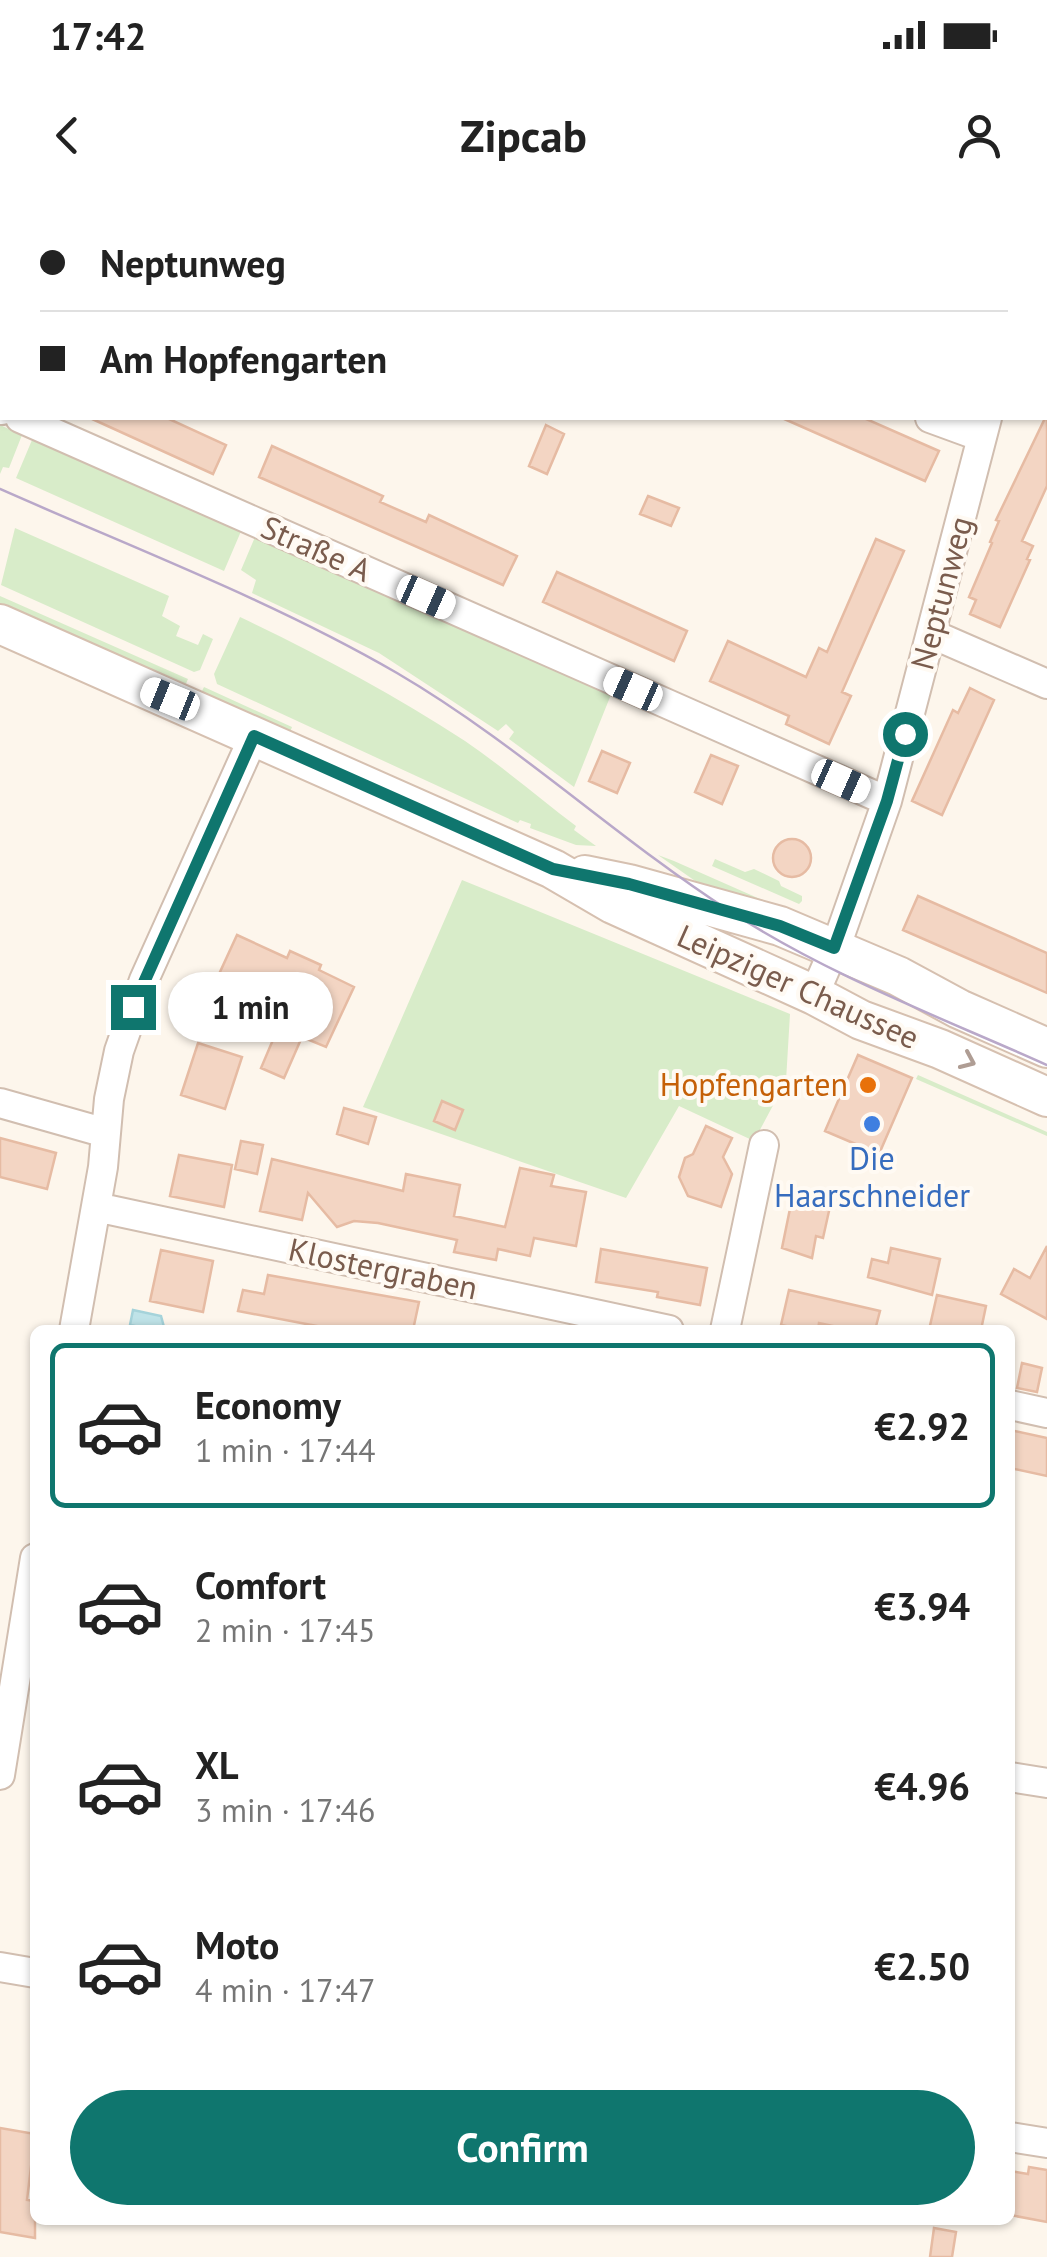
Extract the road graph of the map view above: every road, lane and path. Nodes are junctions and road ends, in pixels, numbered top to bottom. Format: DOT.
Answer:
graph roads {
  1 [pos="25,420"];
  2 [pos="942,420"];
  3 [pos="985,427"];
  4 [pos="0,624"];
  5 [pos="932,634"];
  6 [pos="1047,684"];
  7 [pos="254,736"];
  8 [pos="887,801"];
  9 [pos="553,869"];
  10 [pos="834,948"];
  11 [pos="814,995"];
  12 [pos="1047,1048"];
  13 [pos="1047,1098"];
  14 [pos="0,1103"];
  15 [pos="106,1133"];
  16 [pos="764,1146"];
  17 [pos="96,1207"];
  18 [pos="75,1325"];
  19 [pos="647,1325"];
  20 [pos="726,1325"];
  21 [pos="1015,1406"];
  22 [pos="1047,1414"];
  23 [pos="30,1589"];
  24 [pos="0,1775"];
  25 [pos="1015,1778"];
  26 [pos="1047,1784"];
  27 [pos="0,1967"];
  28 [pos="30,1971"];
  29 [pos="1015,2138"];
  30 [pos="1047,2143"];
  1 -- 8 [label="street, Straße A"];
  2 -- 3 [label="street"];
  3 -- 5 [label="street, Neptunweg"];
  4 -- 7 [label="main road, Leipziger Chaussee"];
  5 -- 6 [label="street"];
  5 -- 8 [label="street, Neptunweg"];
  7 -- 9 [label="main road, Leipziger Chaussee"];
  7 -- 15 [label="street"];
  8 -- 10 [label="street, Neptunweg"];
  9 -- 10 [label="main road, Leipziger Chaussee"];
  9 -- 11 [label="main road, Leipziger Chaussee"];
  10 -- 11 [label="street, Neptunweg"];
  10 -- 12 [label="main road, Leipziger Chaussee"];
  11 -- 13 [label="main road, Leipziger Chaussee, one-way"];
  14 -- 15 [label="street"];
  15 -- 17 [label="street"];
  16 -- 20 [label="street"];
  17 -- 18 [label="street"];
  17 -- 19 [label="street, Klostergraben"];
  21 -- 22 [label="street"];
  23 -- 24 [label="street"];
  25 -- 26 [label="street"];
  27 -- 28 [label="street"];
  29 -- 30 [label="street"];
}
